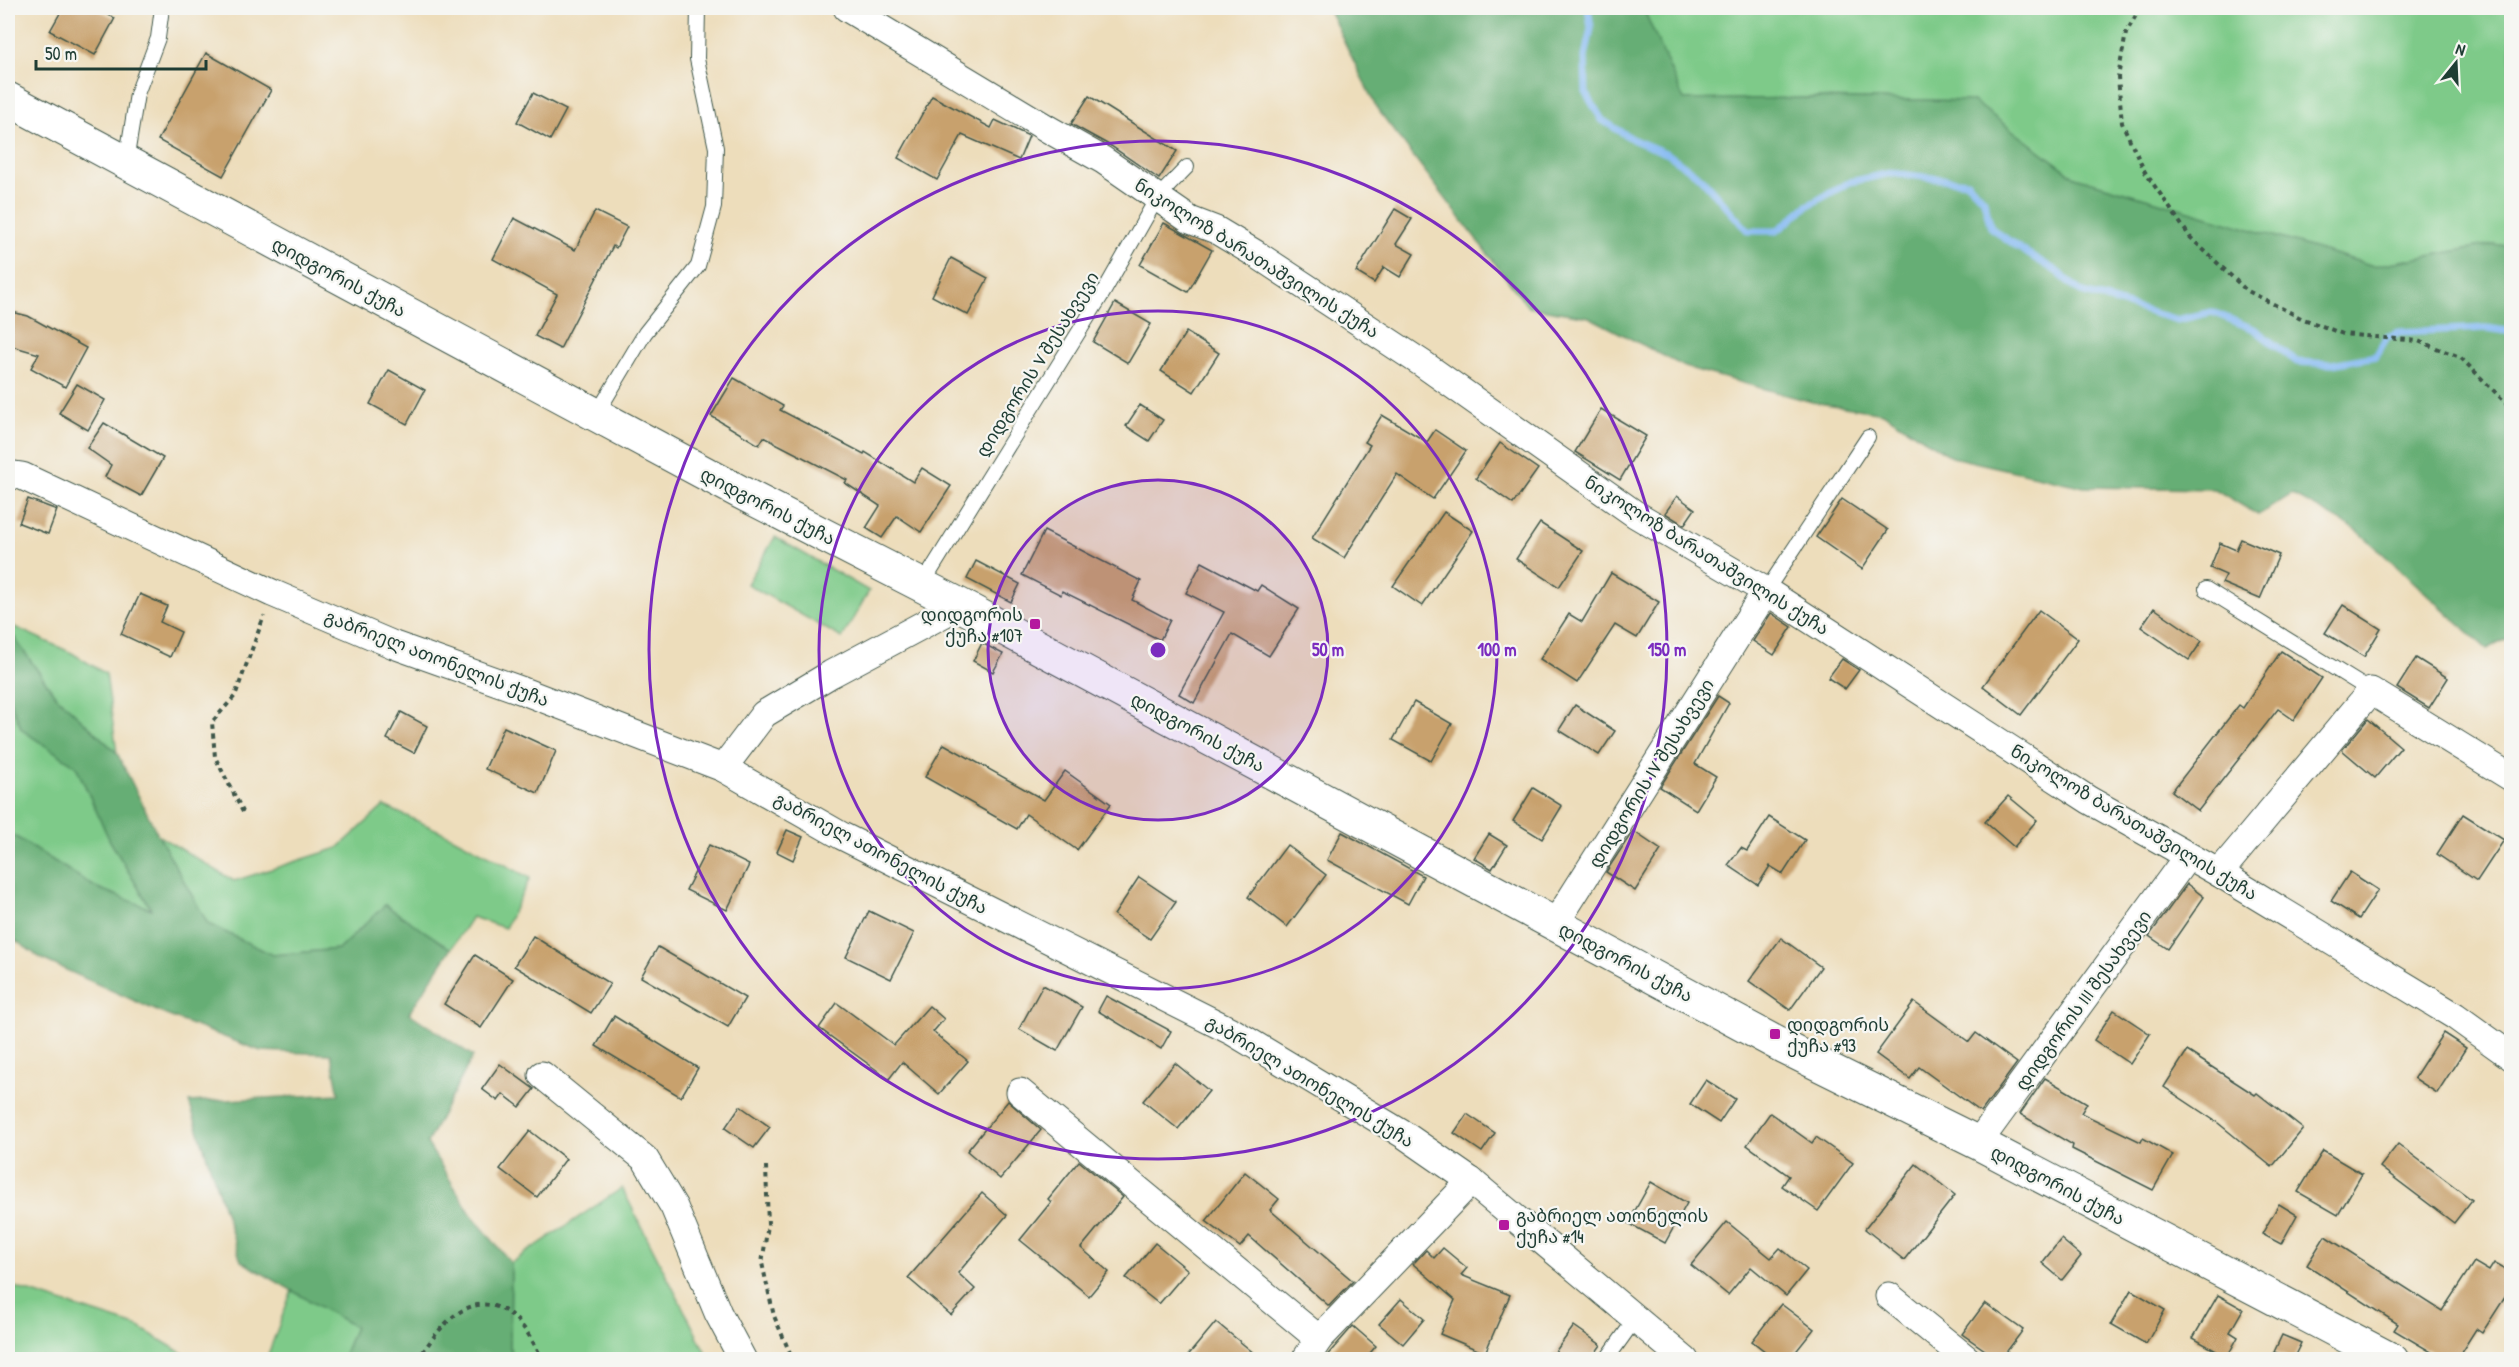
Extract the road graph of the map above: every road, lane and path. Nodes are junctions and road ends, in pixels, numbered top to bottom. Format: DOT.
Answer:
graph roads {
  1 [pos="162,8"];
  2 [pos="698,8"];
  3 [pos="847,8"];
  4 [pos="2139,8"];
  5 [pos="8,99"];
  6 [pos="126,163"];
  7 [pos="1187,167"];
  8 [pos="1157,198"];
  9 [pos="2511,409"];
  10 [pos="596,415"];
  11 [pos="1868,437"];
  12 [pos="8,474"];
  13 [pos="922,585"];
  14 [pos="2206,589"];
  15 [pos="1766,591"];
  16 [pos="272,593"];
  17 [pos="960,605"];
  18 [pos="2370,691"];
  19 [pos="723,768"];
  20 [pos="2511,778"];
  21 [pos="243,812"];
  22 [pos="2187,857"];
  23 [pos="2219,873"];
  24 [pos="1555,924"];
  25 [pos="2511,1057"];
  26 [pos="542,1075"];
  27 [pos="1020,1092"];
  28 [pos="1978,1143"];
  29 [pos="766,1166"];
  30 [pos="1471,1181"];
  31 [pos="1889,1296"];
  32 [pos="1636,1318"];
  33 [pos="1312,1349"];
  34 [pos="418,1359"];
  35 [pos="543,1359"];
  36 [pos="744,1359"];
  37 [pos="793,1359"];
  38 [pos="1606,1359"];
  39 [pos="1685,1359"];
  40 [pos="1968,1359"];
  41 [pos="2392,1359"];
  1 -- 6 [label="lane"];
  2 -- 10 [label="lane"];
  3 -- 8 [label="street, ნიკოლოზ ბარათაშვილის ქუჩა"];
  4 -- 9 [label="path"];
  5 -- 6 [label="street, დიდგორის ქუჩა"];
  6 -- 10 [label="street, დიდგორის ქუჩა"];
  7 -- 8 [label="lane, დიდგორის V შესახვევი"];
  8 -- 13 [label="lane, დიდგორის V შესახვევი"];
  8 -- 15 [label="street, ნიკოლოზ ბარათაშვილის ქუჩა"];
  10 -- 13 [label="street, დიდგორის ქუჩა"];
  11 -- 15 [label="lane"];
  12 -- 16 [label="street, გაბრიელ ათონელის ქუჩა"];
  13 -- 17 [label="street, დიდგორის ქუჩა"];
  14 -- 18 [label="lane"];
  15 -- 22 [label="street, ნიკოლოზ ბარათაშვილის ქუჩა"];
  15 -- 24 [label="street, დიდგორის IV შესახვევი"];
  16 -- 19 [label="street, გაბრიელ ათონელის ქუჩა"];
  16 -- 21 [label="path"];
  17 -- 19 [label="street"];
  17 -- 24 [label="street, დიდგორის ქუჩა"];
  18 -- 20 [label="street"];
  18 -- 23 [label="street"];
  19 -- 30 [label="street, გაბრიელ ათონელის ქუჩა"];
  22 -- 23 [label="street, ნიკოლოზ ბარათაშვილის ქუჩა"];
  22 -- 28 [label="street, დიდგორის III შესახვევი"];
  23 -- 25 [label="street, ნიკოლოზ ბარათაშვილის ქუჩა"];
  24 -- 28 [label="street, დიდგორის ქუჩა"];
  26 -- 36 [label="street"];
  27 -- 33 [label="street"];
  28 -- 41 [label="street, დიდგორის ქუჩა"];
  29 -- 37 [label="path"];
  30 -- 32 [label="street, გაბრიელ ათონელის ქუჩა"];
  30 -- 33 [label="street"];
  31 -- 40 [label="street"];
  32 -- 38 [label="lane"];
  32 -- 39 [label="street, გაბრიელ ათონელის ქუჩა"];
  34 -- 35 [label="path"];
}
